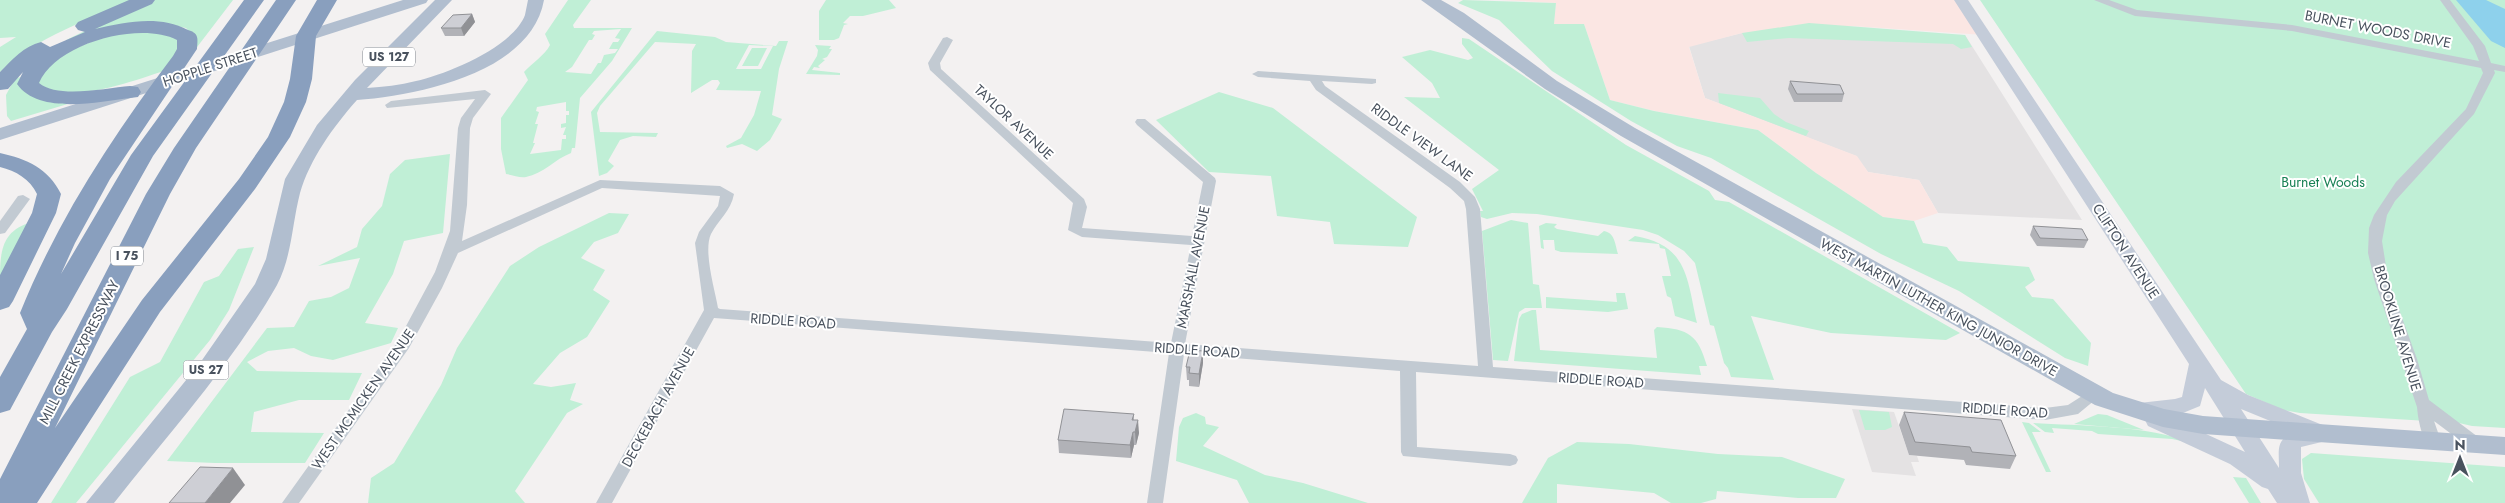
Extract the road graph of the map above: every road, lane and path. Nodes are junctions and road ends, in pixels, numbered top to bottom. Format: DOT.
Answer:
graph roads {
  1 [pos="145,0"];
  2 [pos="254,0"];
  3 [pos="286,0"];
  4 [pos="327,0"];
  5 [pos="420,0"];
  6 [pos="444,0"];
  7 [pos="536,0"];
  8 [pos="1430,0"];
  9 [pos="1961,0"];
  10 [pos="2098,0"];
  11 [pos="2446,0"];
  12 [pos="306,36"];
  13 [pos="947,40"];
  14 [pos="2487,66"];
  15 [pos="2505,69"];
  16 [pos="1258,74"];
  17 [pos="1314,78"];
  18 [pos="1372,81"];
  19 [pos="0,84"];
  20 [pos="130,92"];
  21 [pos="352,96"];
  22 [pos="391,105"];
  23 [pos="1141,122"];
  24 [pos="0,134"];
  25 [pos="0,160"];
  26 [pos="23,199"];
  27 [pos="0,230"];
  28 [pos="1197,241"];
  29 [pos="452,250"];
  30 [pos="0,301"];
  31 [pos="711,310"];
  32 [pos="40,329"];
  33 [pos="1177,348"];
  34 [pos="2200,363"];
  35 [pos="1408,366"];
  36 [pos="1486,371"];
  37 [pos="2093,394"];
  38 [pos="0,402"];
  39 [pos="2425,406"];
  40 [pos="2130,409"];
  41 [pos="2243,429"];
  42 [pos="2324,434"];
  43 [pos="2433,441"];
  44 [pos="2477,444"];
  45 [pos="2505,446"];
  46 [pos="1510,460"];
  47 [pos="2291,500"];
  48 [pos="3,503"];
  49 [pos="20,503"];
  50 [pos="99,503"];
  51 [pos="290,503"];
  52 [pos="604,503"];
  53 [pos="1154,503"];
  1 -- 19 [label="highway"];
  2 -- 32 [label="highway, I 75"];
  3 -- 48 [label="highway, MILL CREEK EXPRESSWAY / I 75"];
  4 -- 12 [label="highway"];
  5 -- 12 [label="main road, HOPPLE STREET"];
  6 -- 21 [label="main road, US 127"];
  7 -- 21 [label="main road"];
  8 -- 37 [label="main road, WEST MARTIN LUTHER KING JUNIOR DRIVE"];
  9 -- 34 [label="main road, CLIFTON AVENUE"];
  10 -- 14 [label="street, BURNET WOODS DRIVE"];
  11 -- 14 [label="street"];
  12 -- 20 [label="main road, HOPPLE STREET"];
  12 -- 49 [label="highway"];
  13 -- 28 [label="street, TAYLOR AVENUE"];
  14 -- 15 [label="street, BURNET WOODS DRIVE"];
  14 -- 39 [label="street, BROOKLINE AVENUE"];
  16 -- 17 [label="street"];
  17 -- 18 [label="street"];
  17 -- 36 [label="street, RIDDLE VIEW LANE"];
  20 -- 24 [label="main road, HOPPLE STREET"];
  20 -- 32 [label="highway"];
  21 -- 50 [label="main road, US 27"];
  22 -- 29 [label="street, WEST MCMICKEN AVENUE"];
  23 -- 28 [label="street, MARSHALL AVENUE"];
  25 -- 30 [label="highway"];
  26 -- 27 [label="street"];
  28 -- 33 [label="street, MARSHALL AVENUE"];
  29 -- 31 [label="street"];
  29 -- 51 [label="street, WEST MCMICKEN AVENUE"];
  31 -- 33 [label="street, RIDDLE ROAD"];
  31 -- 52 [label="street, DECKEBACH AVENUE"];
  32 -- 38 [label="highway, I 75"];
  33 -- 35 [label="street, RIDDLE ROAD"];
  33 -- 53 [label="street, MARSHALL AVENUE"];
  34 -- 40 [label="main road"];
  34 -- 41 [label="main road, CLIFTON AVENUE"];
  34 -- 42 [label="main road"];
  35 -- 36 [label="street, RIDDLE ROAD"];
  35 -- 46 [label="street"];
  36 -- 37 [label="street, RIDDLE ROAD"];
  37 -- 40 [label="main road, WEST MARTIN LUTHER KING JUNIOR DRIVE"];
  39 -- 43 [label="street, BROOKLINE AVENUE"];
  39 -- 44 [label="street, BROOKLINE AVENUE"];
  40 -- 41 [label="main road, WEST MARTIN LUTHER KING JUNIOR DRIVE"];
  40 -- 47 [label="main road"];
  41 -- 42 [label="main road, WEST MARTIN LUTHER KING JUNIOR DRIVE"];
  41 -- 47 [label="main road, CLIFTON AVENUE"];
  42 -- 43 [label="main road, WEST MARTIN LUTHER KING JUNIOR DRIVE"];
  42 -- 47 [label="main road"];
  43 -- 44 [label="main road, WEST MARTIN LUTHER KING JUNIOR DRIVE"];
  44 -- 45 [label="main road, WEST MARTIN LUTHER KING JUNIOR DRIVE"];
}
